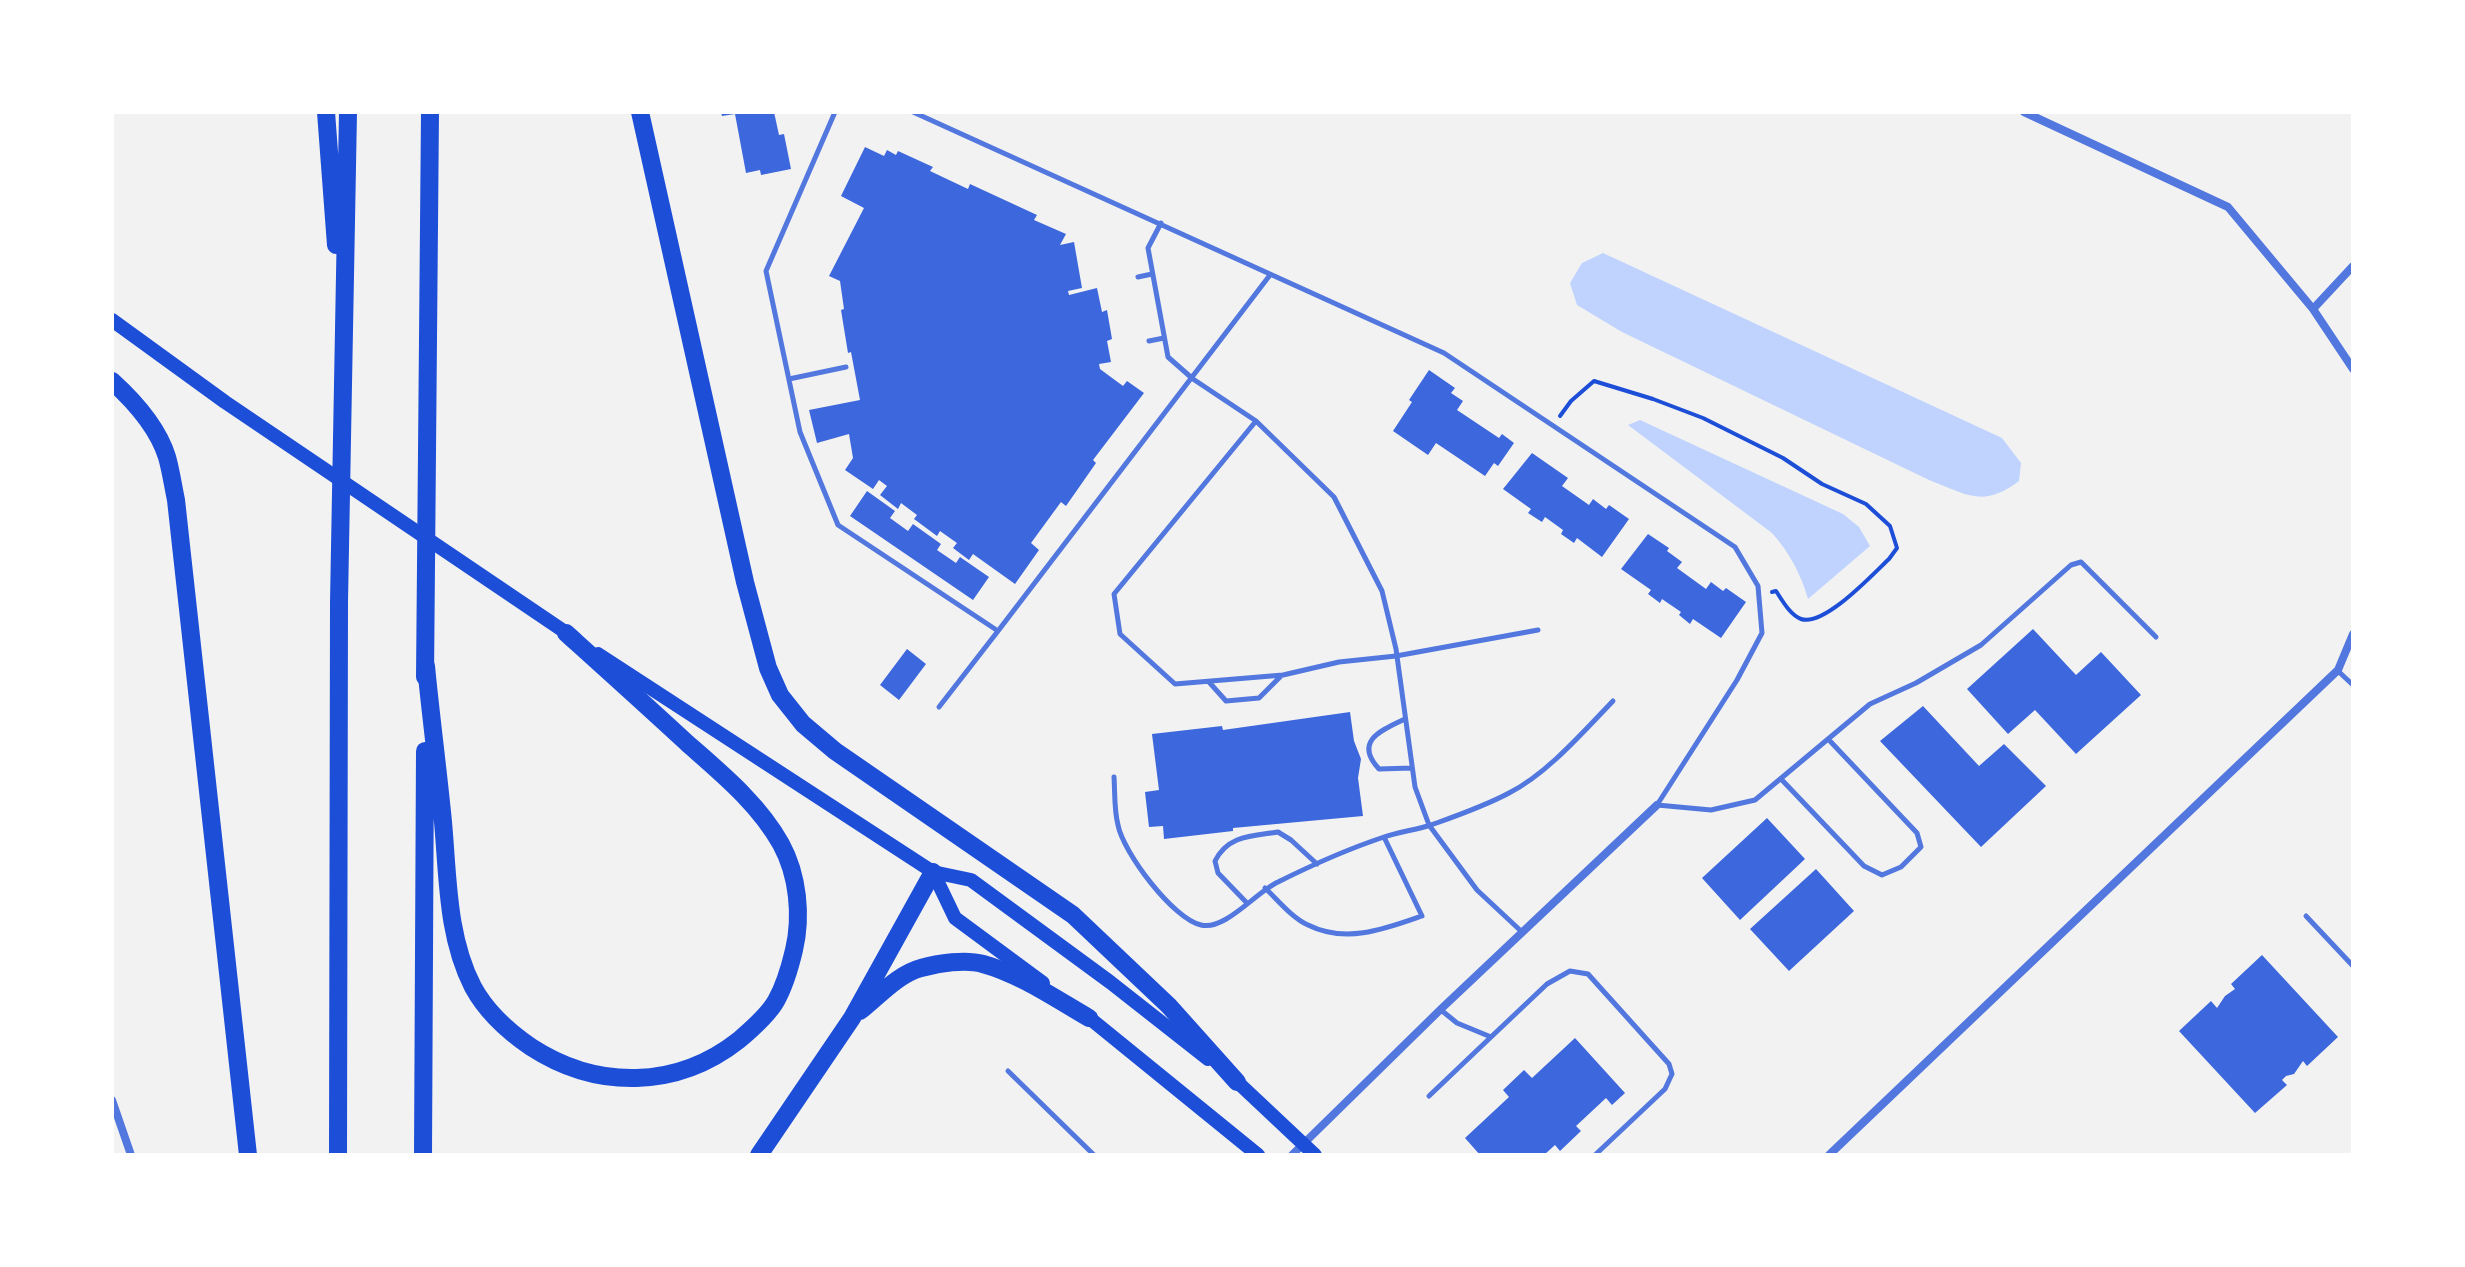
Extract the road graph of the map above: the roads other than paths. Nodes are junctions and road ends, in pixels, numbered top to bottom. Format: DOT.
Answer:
graph roads {
  1 [pos="326,112"];
  2 [pos="348,112"];
  3 [pos="430,112"];
  4 [pos="640,112"];
  5 [pos="835,112"];
  6 [pos="913,112"];
  7 [pos="2024,112"];
  8 [pos="2055,112"];
  9 [pos="2050,122"];
  10 [pos="1161,223"];
  11 [pos="2353,266"];
  12 [pos="1152,274"];
  13 [pos="1270,275"];
  14 [pos="1138,277"];
  15 [pos="2313,309"];
  16 [pos="112,320"];
  17 [pos="1165,338"];
  18 [pos="1149,341"];
  19 [pos="345,360"];
  20 [pos="846,367"];
  21 [pos="2353,369"];
  22 [pos="789,379"];
  23 [pos="1193,379"];
  24 [pos="112,381"];
  25 [pos="1256,421"];
  26 [pos="1538,630"];
  27 [pos="998,631"];
  28 [pos="566,633"];
  29 [pos="2353,634"];
  30 [pos="2156,637"];
  31 [pos="1396,656"];
  32 [pos="426,666"];
  33 [pos="2338,670"];
  34 [pos="1283,675"];
  35 [pos="1208,681"];
  36 [pos="2353,685"];
  37 [pos="1613,701"];
  38 [pos="939,707"];
  39 [pos="1405,719"];
  40 [pos="1829,740"];
  41 [pos="1412,768"];
  42 [pos="1114,777"];
  43 [pos="1781,779"];
  44 [pos="1657,805"];
  45 [pos="1429,825"];
  46 [pos="1384,837"];
  47 [pos="1317,864"];
  48 [pos="933,872"];
  49 [pos="1265,888"];
  50 [pos="1246,902"];
  51 [pos="2306,916"];
  52 [pos="1522,932"];
  53 [pos="2353,966"];
  54 [pos="1441,1009"];
  55 [pos="852,1018"];
  56 [pos="1089,1018"];
  57 [pos="1491,1037"];
  58 [pos="1008,1071"];
  59 [pos="1237,1082"];
  60 [pos="1429,1096"];
  61 [pos="112,1100"];
  62 [pos="1304,1143"];
  63 [pos="131,1155"];
  64 [pos="248,1155"];
  65 [pos="338,1155"];
  66 [pos="423,1155"];
  67 [pos="759,1155"];
  68 [pos="1094,1155"];
  69 [pos="1258,1155"];
  70 [pos="1292,1155"];
  71 [pos="1315,1155"];
  72 [pos="1595,1155"];
  73 [pos="1829,1155"];
  1 -- 19 [label="highway"];
  2 -- 19 [label="highway"];
  3 -- 32 [label="highway"];
  4 -- 59 [label="highway"];
  5 -- 22 [label="lane"];
  6 -- 10 [label="lane"];
  7 -- 9 [label="street"];
  8 -- 9 [label="street"];
  9 -- 15 [label="street"];
  10 -- 12 [label="lane"];
  10 -- 13 [label="lane"];
  11 -- 15 [label="street"];
  12 -- 14 [label="lane"];
  12 -- 17 [label="lane"];
  13 -- 23 [label="lane"];
  13 -- 44 [label="lane"];
  15 -- 21 [label="street"];
  16 -- 28 [label="main road"];
  17 -- 18 [label="lane"];
  17 -- 23 [label="lane"];
  19 -- 65 [label="highway"];
  20 -- 22 [label="lane"];
  22 -- 27 [label="lane"];
  23 -- 25 [label="lane"];
  23 -- 27 [label="lane"];
  24 -- 64 [label="highway"];
  25 -- 31 [label="lane"];
  25 -- 35 [label="lane"];
  26 -- 31 [label="lane"];
  27 -- 38 [label="lane"];
  28 -- 32 [label="highway"];
  28 -- 48 [label="main road"];
  29 -- 33 [label="street"];
  30 -- 40 [label="lane"];
  31 -- 34 [label="lane"];
  31 -- 39 [label="lane"];
  32 -- 66 [label="highway"];
  33 -- 36 [label="lane"];
  33 -- 73 [label="street"];
  34 -- 35 [label="lane"];
  34 -- 35 [label="lane"];
  37 -- 45 [label="lane"];
  39 -- 41 [label="lane"];
  39 -- 41 [label="lane"];
  40 -- 43 [label="lane"];
  40 -- 43 [label="lane"];
  41 -- 45 [label="lane"];
  42 -- 50 [label="lane"];
  43 -- 44 [label="lane"];
  44 -- 52 [label="street"];
  45 -- 46 [label="lane"];
  45 -- 52 [label="lane"];
  46 -- 47 [label="lane"];
  46 -- 49 [label="lane"];
  47 -- 49 [label="lane"];
  47 -- 50 [label="lane"];
  48 -- 55 [label="highway"];
  48 -- 56 [label="main road"];
  48 -- 59 [label="main road"];
  49 -- 50 [label="lane"];
  51 -- 53 [label="lane"];
  52 -- 54 [label="street"];
  54 -- 57 [label="lane"];
  54 -- 62 [label="street"];
  55 -- 56 [label="highway"];
  55 -- 67 [label="highway"];
  56 -- 69 [label="main road"];
  57 -- 60 [label="lane"];
  57 -- 72 [label="lane"];
  58 -- 68 [label="lane"];
  59 -- 62 [label="main road"];
  61 -- 63 [label="street"];
  62 -- 70 [label="street"];
  62 -- 71 [label="main road"];
}
